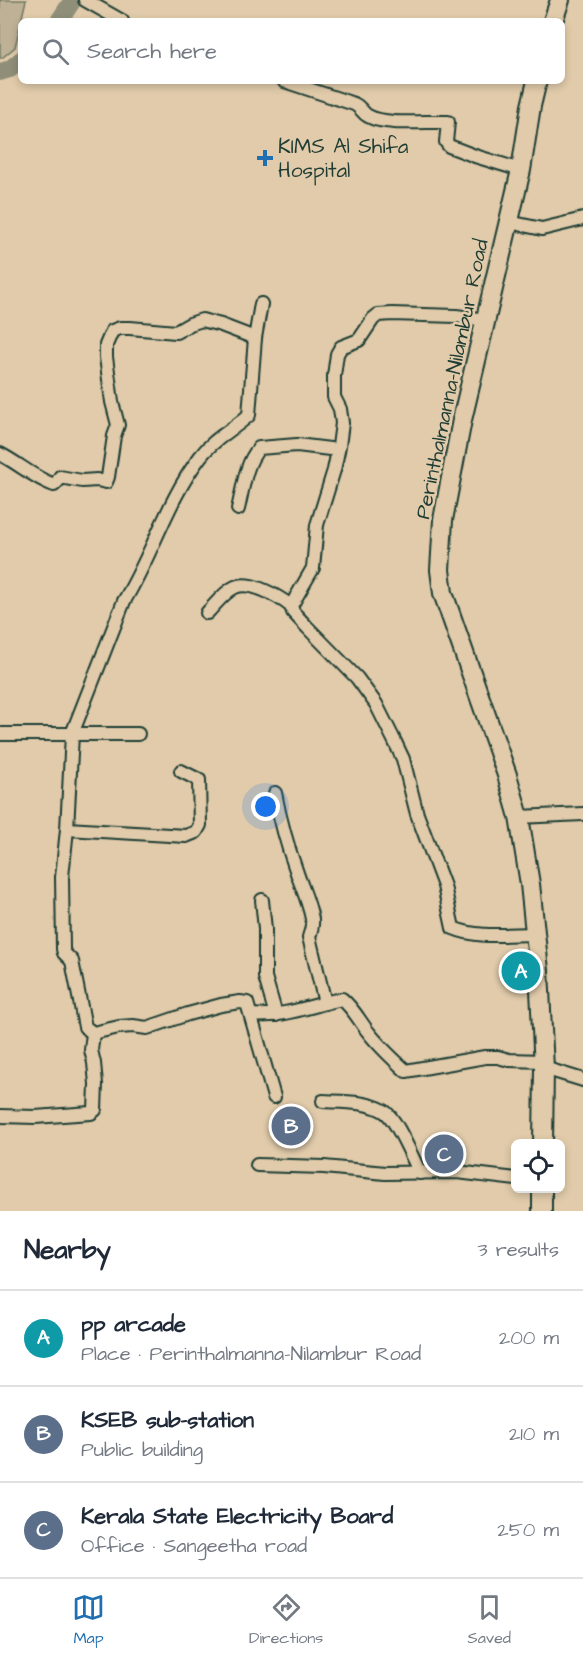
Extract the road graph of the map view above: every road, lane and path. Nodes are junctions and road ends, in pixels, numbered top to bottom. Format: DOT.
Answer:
graph roads {
  1 [pos="85,0"];
  2 [pos="560,0"];
  3 [pos="117,18"];
  4 [pos="554,18"];
  5 [pos="293,84"];
  6 [pos="536,84"];
  7 [pos="521,170"];
  8 [pos="583,219"];
  9 [pos="509,222"];
  10 [pos="261,304"];
  11 [pos="486,320"];
  12 [pos="255,338"];
  13 [pos="338,450"];
  14 [pos="0,454"];
  15 [pos="238,509"];
  16 [pos="291,606"];
  17 [pos="207,613"];
  18 [pos="0,734"];
  19 [pos="72,734"];
  20 [pos="138,734"];
  21 [pos="181,771"];
  22 [pos="275,793"];
  23 [pos="583,814"];
  24 [pos="519,817"];
  25 [pos="67,829"];
  26 [pos="262,900"];
  27 [pos="536,934"];
  28 [pos="326,1003"];
  29 [pos="276,1015"];
  30 [pos="251,1016"];
  31 [pos="93,1033"];
  32 [pos="544,1064"];
  33 [pos="583,1080"];
  34 [pos="274,1097"];
  35 [pos="323,1101"];
  36 [pos="0,1116"];
  37 [pos="543,1139"];
  38 [pos="257,1165"];
  39 [pos="420,1173"];
  40 [pos="511,1178"];
  41 [pos="542,1193"];
  42 [pos="542,1211"];
  1 -- 3 [label="street"];
  2 -- 4 [label="main road"];
  5 -- 7 [label="street"];
  6 -- 7 [label="main road, Perinthalmanna-Nilambur Road"];
  7 -- 9 [label="main road, Perinthalmanna-Nilambur Road"];
  8 -- 9 [label="street"];
  9 -- 11 [label="main road, Perinthalmanna-Nilambur Road"];
  10 -- 12 [label="street"];
  11 -- 13 [label="street"];
  11 -- 24 [label="main road, Perinthalmanna-Nilambur Road"];
  12 -- 14 [label="street"];
  12 -- 19 [label="street"];
  13 -- 15 [label="street"];
  13 -- 16 [label="street"];
  16 -- 17 [label="street"];
  16 -- 27 [label="street"];
  18 -- 19 [label="street"];
  19 -- 20 [label="street"];
  19 -- 25 [label="street"];
  21 -- 25 [label="street"];
  22 -- 28 [label="street"];
  23 -- 24 [label="street"];
  24 -- 27 [label="main road, Perinthalmanna-Nilambur Road"];
  25 -- 31 [label="street"];
  26 -- 29 [label="street"];
  27 -- 32 [label="main road, Perinthalmanna-Nilambur Road"];
  28 -- 29 [label="street"];
  28 -- 32 [label="street"];
  29 -- 30 [label="street"];
  30 -- 31 [label="street"];
  30 -- 34 [label="street"];
  31 -- 36 [label="street"];
  32 -- 33 [label="street"];
  32 -- 37 [label="main road, Perinthalmanna-Nilambur Road"];
  35 -- 39 [label="street"];
  38 -- 39 [label="street"];
  39 -- 40 [label="street"];
  41 -- 42 [label="main road"];
}
